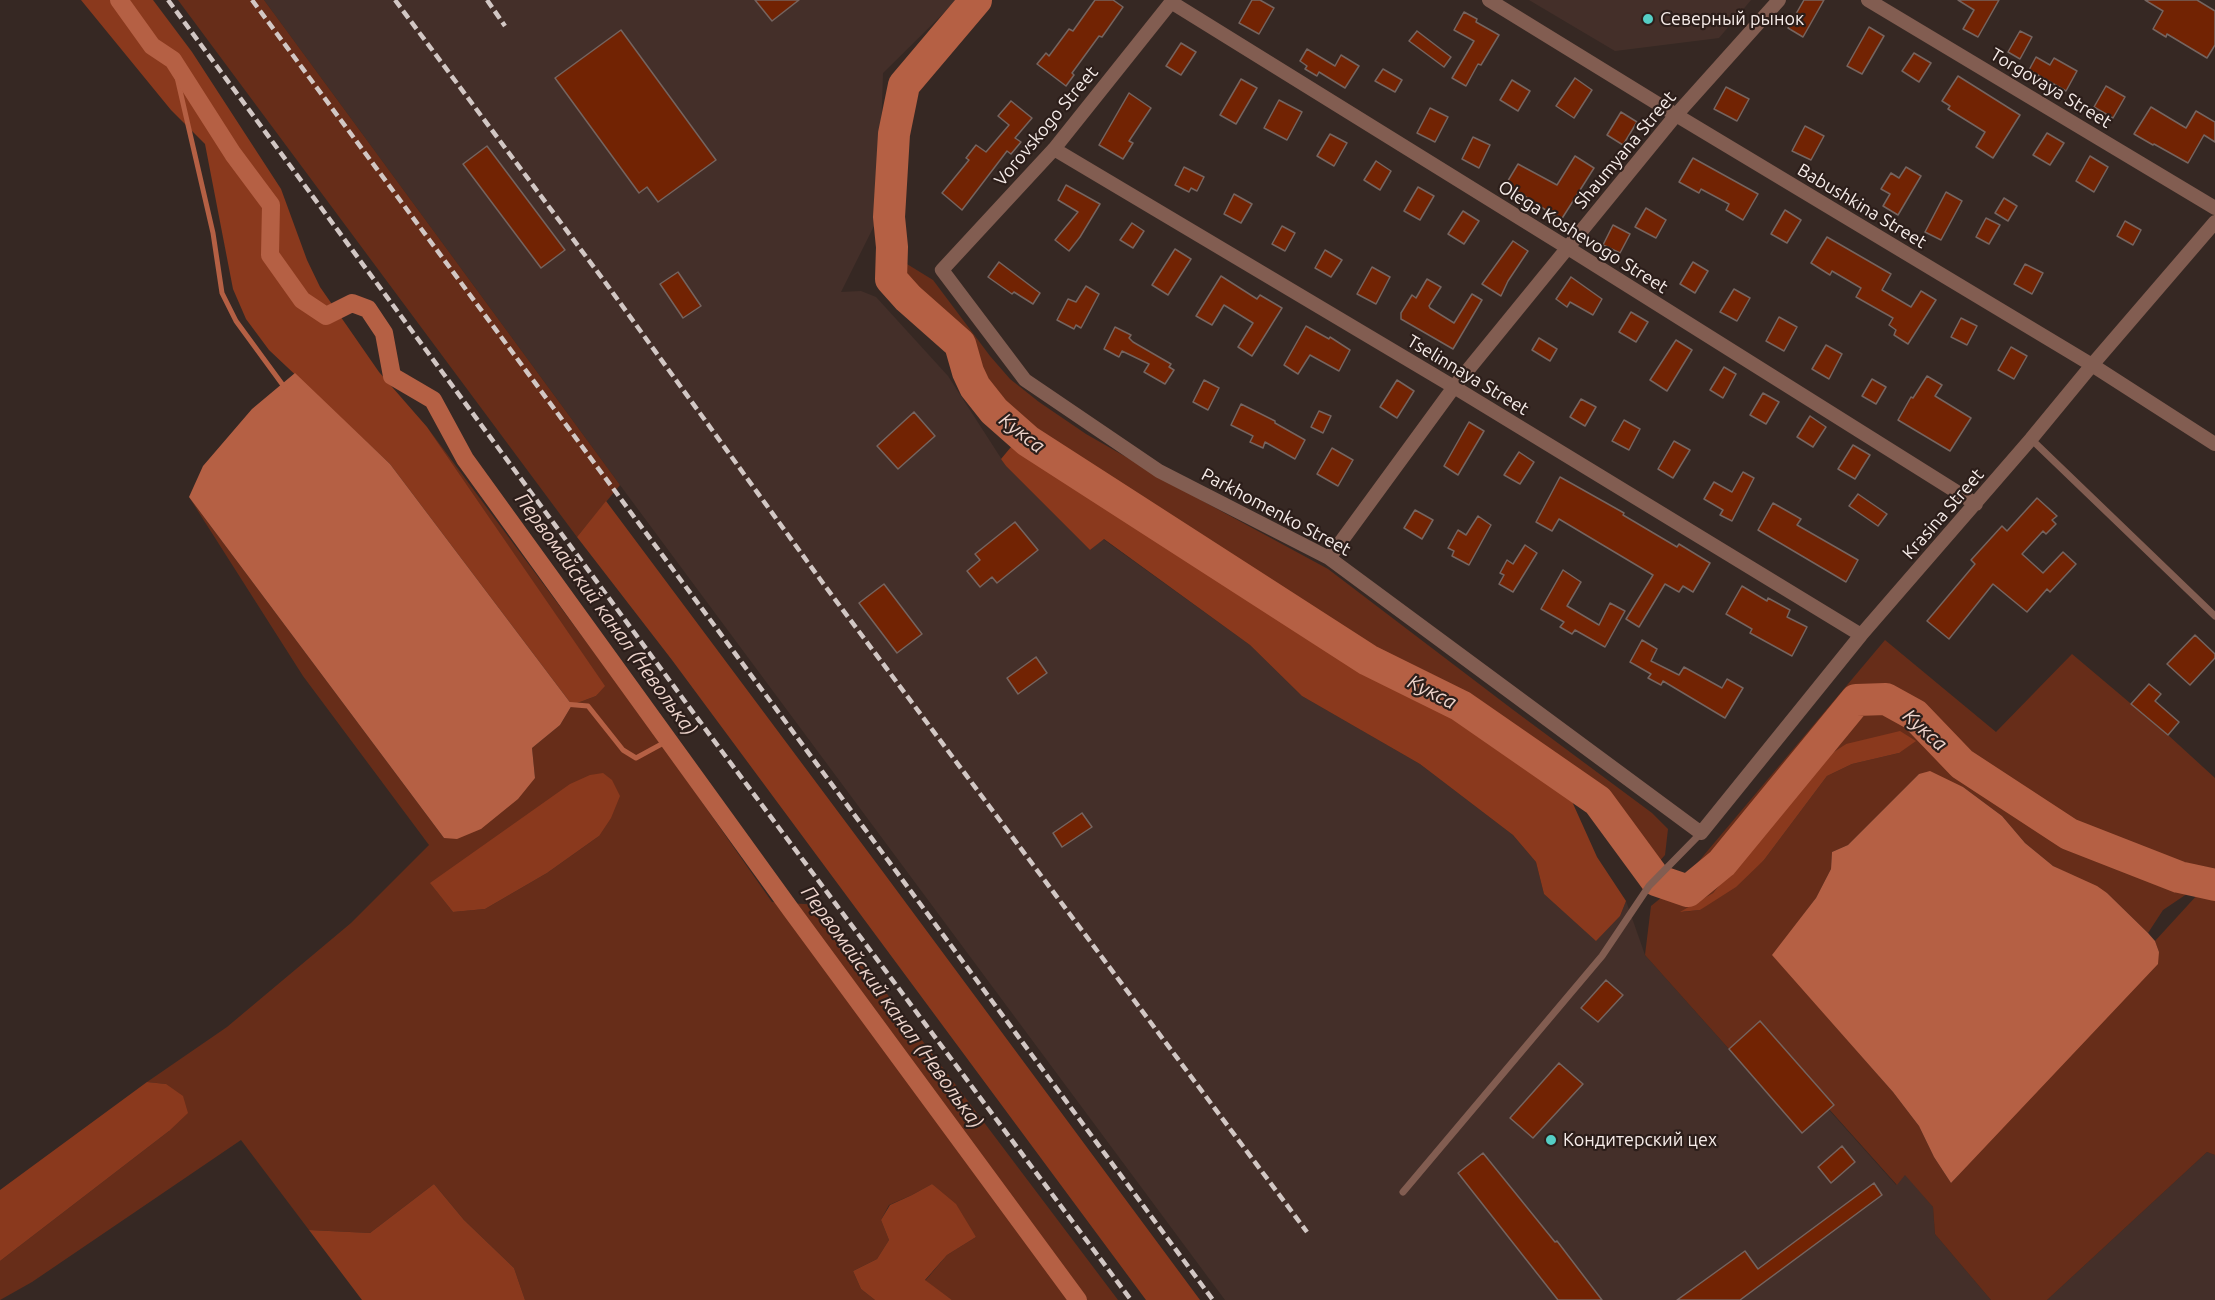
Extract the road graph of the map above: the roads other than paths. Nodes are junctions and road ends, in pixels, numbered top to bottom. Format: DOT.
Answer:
graph roads {
  1 [pos="1489,0"];
  2 [pos="1779,0"];
  3 [pos="1868,0"];
  4 [pos="1172,1"];
  5 [pos="1676,115"];
  6 [pos="1054,149"];
  7 [pos="2215,208"];
  8 [pos="2215,222"];
  9 [pos="1568,248"];
  10 [pos="942,270"];
  11 [pos="2092,365"];
  12 [pos="1454,387"];
  13 [pos="2031,439"];
  14 [pos="2215,444"];
  15 [pos="1976,504"];
  16 [pos="1329,558"];
  17 [pos="2215,616"];
  18 [pos="1861,634"];
  19 [pos="1701,833"];
  20 [pos="1403,1192"];
  1 -- 5 [label="street, Babushkina Street"];
  2 -- 5 [label="street, Shaumyana Street"];
  3 -- 7 [label="street, Torgovaya Street"];
  4 -- 6 [label="street, Vorovskogo Street"];
  4 -- 9 [label="street, Olega Koshevogo Street"];
  5 -- 9 [label="street, Shaumyana Street"];
  5 -- 11 [label="street, Babushkina Street"];
  6 -- 10 [label="street, Vorovskogo Street"];
  6 -- 12 [label="street, Tselinnaya Street"];
  8 -- 11 [label="street, Krasina Street"];
  9 -- 12 [label="street, Shaumyana Street"];
  9 -- 15 [label="street, Olega Koshevogo Street"];
  10 -- 16 [label="street, Parkhomenko Street"];
  11 -- 13 [label="street, Krasina Street"];
  11 -- 14 [label="street, Babushkina Street"];
  12 -- 16 [label="street, Shaumyana Street"];
  12 -- 18 [label="street, Tselinnaya Street"];
  13 -- 15 [label="street, Krasina Street"];
  13 -- 17 [label="lane"];
  15 -- 18 [label="street, Krasina Street"];
  16 -- 19 [label="street, Parkhomenko Street"];
  18 -- 19 [label="street, Krasina Street"];
  19 -- 20 [label="lane"];
}
